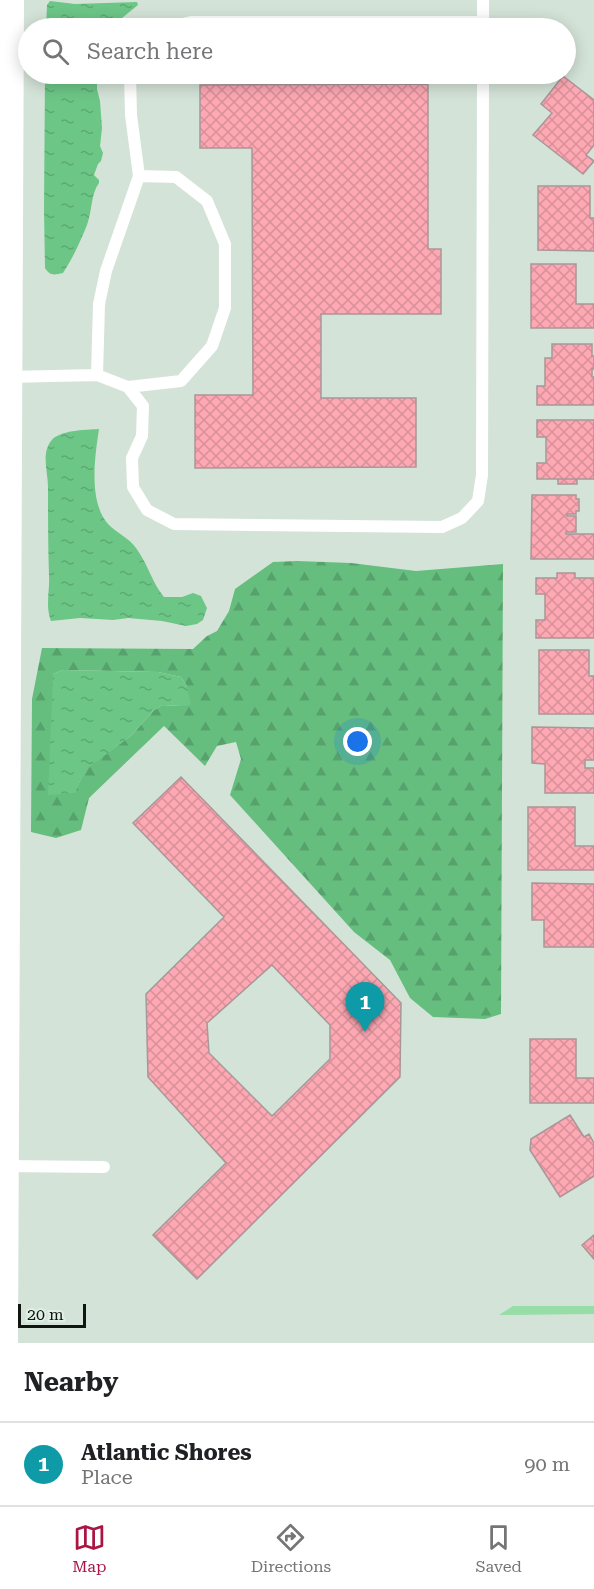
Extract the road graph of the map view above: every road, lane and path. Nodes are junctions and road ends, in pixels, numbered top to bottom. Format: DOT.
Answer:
graph roads {
  1 [pos="10,0"];
  2 [pos="483,0"];
  3 [pos="483,18"];
  4 [pos="130,84"];
  5 [pos="483,84"];
  6 [pos="140,176"];
  7 [pos="98,375"];
  8 [pos="5,377"];
  9 [pos="128,387"];
  10 [pos="2,1166"];
  11 [pos="104,1167"];
  12 [pos="4,1343"];
  1 -- 8 [label="street"];
  2 -- 3 [label="lane"];
  4 -- 6 [label="lane"];
  5 -- 9 [label="lane"];
  6 -- 7 [label="lane"];
  6 -- 9 [label="lane"];
  7 -- 8 [label="lane"];
  7 -- 9 [label="lane"];
  8 -- 10 [label="street"];
  10 -- 11 [label="lane"];
  10 -- 12 [label="street"];
}
